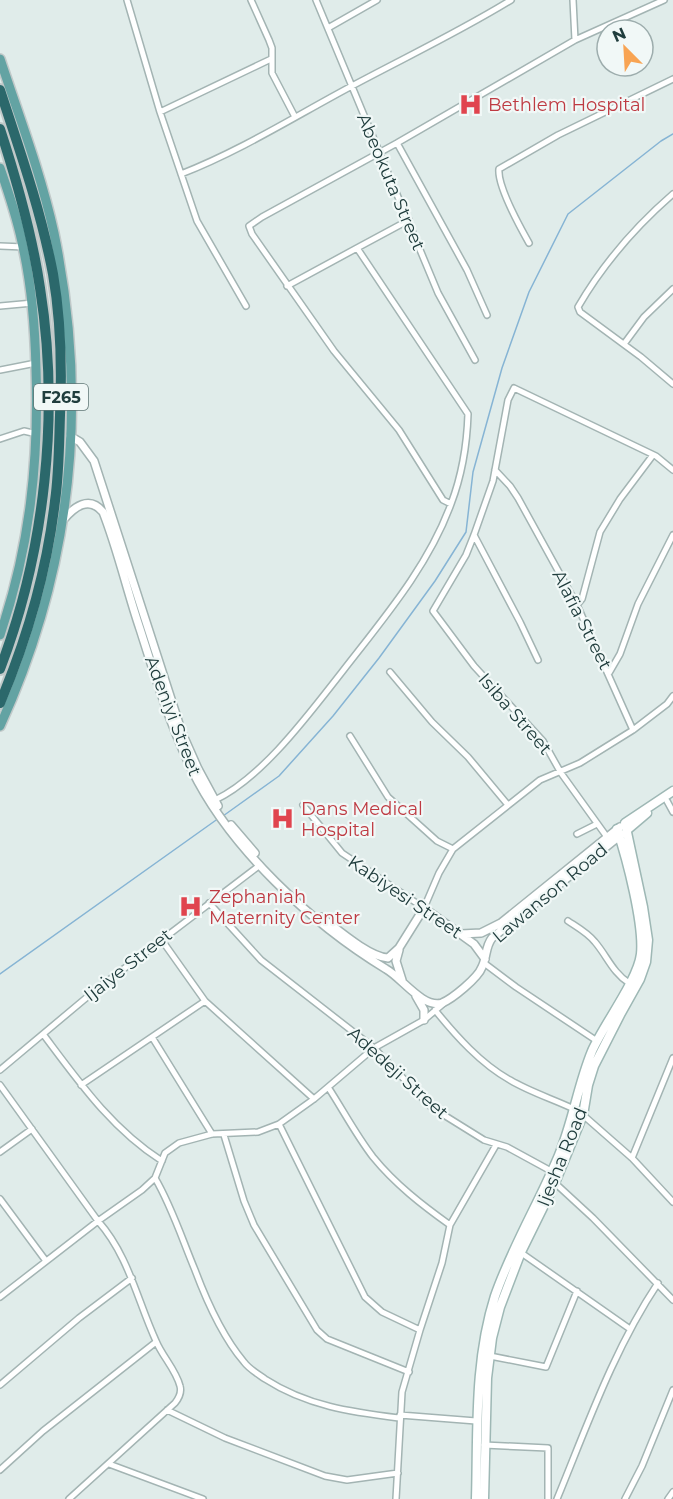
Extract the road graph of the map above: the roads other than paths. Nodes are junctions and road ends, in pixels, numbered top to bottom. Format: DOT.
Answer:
graph roads {
  1 [pos="126,0"];
  2 [pos="251,0"];
  3 [pos="316,0"];
  4 [pos="377,0"];
  5 [pos="511,0"];
  6 [pos="573,0"];
  7 [pos="664,0"];
  8 [pos="328,28"];
  9 [pos="575,40"];
  10 [pos="0,59"];
  11 [pos="271,59"];
  12 [pos="673,79"];
  13 [pos="351,86"];
  14 [pos="0,90"];
  15 [pos="160,112"];
  16 [pos="295,117"];
  17 [pos="0,129"];
  18 [pos="397,143"];
  19 [pos="380,151"];
  20 [pos="0,168"];
  21 [pos="181,174"];
  22 [pos="673,194"];
  23 [pos="409,220"];
  24 [pos="529,243"];
  25 [pos="0,246"];
  26 [pos="24,247"];
  27 [pos="357,248"];
  28 [pos="287,286"];
  29 [pos="673,288"];
  30 [pos="33,303"];
  31 [pos="0,306"];
  32 [pos="246,306"];
  33 [pos="487,315"];
  34 [pos="624,344"];
  35 [pos="475,360"];
  36 [pos="36,363"];
  37 [pos="0,370"];
  38 [pos="673,384"];
  39 [pos="37,434"];
  40 [pos="70,436"];
  41 [pos="0,439"];
  42 [pos="653,454"];
  43 [pos="495,470"];
  44 [pos="673,470"];
  45 [pos="451,504"];
  46 [pos="63,520"];
  47 [pos="673,535"];
  48 [pos="474,536"];
  49 [pos="577,605"];
  50 [pos="0,635"];
  51 [pos="538,660"];
  52 [pos="0,669"];
  53 [pos="390,672"];
  54 [pos="609,673"];
  55 [pos="673,696"];
  56 [pos="0,703"];
  57 [pos="0,726"];
  58 [pos="633,730"];
  59 [pos="350,736"];
  60 [pos="561,772"];
  61 [pos="673,791"];
  62 [pos="670,799"];
  63 [pos="214,803"];
  64 [pos="303,805"];
  65 [pos="508,805"];
  66 [pos="673,812"];
  67 [pos="597,824"];
  68 [pos="622,829"];
  69 [pos="577,834"];
  70 [pos="237,835"];
  71 [pos="607,837"];
  72 [pos="453,849"];
  73 [pos="260,866"];
  74 [pos="208,903"];
  75 [pos="424,908"];
  76 [pos="640,908"];
  77 [pos="568,921"];
  78 [pos="458,933"];
  79 [pos="161,939"];
  80 [pos="399,948"];
  81 [pos="484,961"];
  82 [pos="402,981"];
  83 [pos="629,983"];
  84 [pos="411,989"];
  85 [pos="205,1001"];
  86 [pos="445,1001"];
  87 [pos="435,1010"];
  88 [pos="424,1020"];
  89 [pos="44,1034"];
  90 [pos="152,1037"];
  91 [pos="597,1041"];
  92 [pos="374,1048"];
  93 [pos="673,1058"];
  94 [pos="0,1070"];
  95 [pos="0,1085"];
  96 [pos="81,1085"];
  97 [pos="328,1087"];
  98 [pos="314,1099"];
  99 [pos="574,1109"];
  100 [pos="583,1115"];
  101 [pos="279,1124"];
  102 [pos="32,1129"];
  103 [pos="212,1134"];
  104 [pos="224,1135"];
  105 [pos="496,1145"];
  106 [pos="0,1152"];
  107 [pos="632,1158"];
  108 [pos="162,1161"];
  109 [pos="551,1171"];
  110 [pos="155,1178"];
  111 [pos="555,1183"];
  112 [pos="0,1198"];
  113 [pos="673,1202"];
  114 [pos="98,1221"];
  115 [pos="450,1225"];
  116 [pos="520,1252"];
  117 [pos="45,1261"];
  118 [pos="132,1278"];
  119 [pos="657,1284"];
  120 [pos="577,1291"];
  121 [pos="0,1297"];
  122 [pos="673,1300"];
  123 [pos="630,1329"];
  124 [pos="420,1330"];
  125 [pos="488,1337"];
  126 [pos="156,1342"];
  127 [pos="490,1356"];
  128 [pos="409,1372"];
  129 [pos="0,1384"];
  130 [pos="673,1390"];
  131 [pos="167,1410"];
  132 [pos="399,1417"];
  133 [pos="476,1421"];
  134 [pos="484,1445"];
  135 [pos="109,1464"];
  136 [pos="0,1470"];
  137 [pos="398,1473"];
  138 [pos="673,1492"];
  139 [pos="69,1499"];
  140 [pos="203,1499"];
  141 [pos="396,1499"];
  142 [pos="476,1499"];
  143 [pos="484,1499"];
  144 [pos="548,1499"];
  145 [pos="557,1499"];
  146 [pos="625,1499"];
  147 [pos="668,1499"];
  1 -- 15 [label="street"];
  2 -- 11 [label="street"];
  3 -- 8 [label="street, Abeokuta Street"];
  4 -- 8 [label="street"];
  5 -- 13 [label="street"];
  6 -- 9 [label="street"];
  7 -- 9 [label="street"];
  8 -- 13 [label="street, Abeokuta Street"];
  9 -- 18 [label="street"];
  10 -- 40 [label="main road"];
  11 -- 15 [label="street"];
  11 -- 16 [label="street"];
  12 -- 24 [label="street"];
  13 -- 16 [label="street"];
  13 -- 19 [label="street, Abeokuta Street"];
  14 -- 56 [label="highway, F265"];
  15 -- 21 [label="street"];
  16 -- 21 [label="street"];
  17 -- 52 [label="highway, F265"];
  18 -- 19 [label="street"];
  18 -- 33 [label="street"];
  19 -- 23 [label="street, Abeokuta Street"];
  19 -- 28 [label="street"];
  20 -- 26 [label="main road"];
  21 -- 32 [label="street"];
  22 -- 34 [label="street"];
  23 -- 27 [label="street"];
  23 -- 35 [label="street, Abeokuta Street"];
  25 -- 26 [label="street"];
  26 -- 30 [label="main road"];
  27 -- 28 [label="street"];
  27 -- 45 [label="street"];
  28 -- 45 [label="street"];
  29 -- 34 [label="street"];
  30 -- 31 [label="street"];
  30 -- 36 [label="main road"];
  34 -- 38 [label="street"];
  36 -- 37 [label="street"];
  36 -- 39 [label="main road"];
  39 -- 41 [label="street"];
  39 -- 50 [label="main road"];
  40 -- 46 [label="main road"];
  40 -- 63 [label="street, Adeniyi Street"];
  42 -- 43 [label="street"];
  42 -- 44 [label="street"];
  42 -- 49 [label="street"];
  43 -- 48 [label="street"];
  43 -- 49 [label="street, Alafia Street"];
  45 -- 63 [label="street"];
  46 -- 57 [label="main road"];
  46 -- 63 [label="street, Adeniyi Street"];
  47 -- 54 [label="street"];
  48 -- 51 [label="street"];
  48 -- 60 [label="street, Isiba Street"];
  49 -- 54 [label="street, Alafia Street"];
  53 -- 65 [label="street"];
  54 -- 58 [label="street, Alafia Street"];
  55 -- 58 [label="street"];
  58 -- 60 [label="street"];
  59 -- 72 [label="street"];
  60 -- 65 [label="street"];
  60 -- 67 [label="street, Isiba Street"];
  61 -- 68 [label="main road, Lawanson Road"];
  62 -- 66 [label="street"];
  62 -- 68 [label="main road, Lawanson Road"];
  63 -- 70 [label="street, Adeniyi Street"];
  64 -- 75 [label="street, Kabiyesi Street"];
  65 -- 72 [label="street"];
  67 -- 69 [label="street"];
  67 -- 71 [label="street, Isiba Street"];
  68 -- 71 [label="street"];
  68 -- 76 [label="main road, Ijesha Road"];
  68 -- 81 [label="street, Lawanson Road"];
  70 -- 73 [label="street, Adeniyi Street"];
  70 -- 80 [label="street, Adeniyi Street"];
  71 -- 78 [label="street"];
  72 -- 75 [label="street"];
  73 -- 74 [label="street, Ijaiye Street"];
  73 -- 82 [label="street, Adeniyi Street"];
  74 -- 79 [label="street, Ijaiye Street"];
  74 -- 92 [label="street, Adedeji Street"];
  75 -- 78 [label="street, Kabiyesi Street"];
  75 -- 80 [label="street"];
  76 -- 83 [label="main road, Ijesha Road"];
  76 -- 100 [label="main road, Ijesha Road"];
  77 -- 83 [label="street"];
  78 -- 81 [label="street, Kabiyesi Street"];
  79 -- 85 [label="street"];
  79 -- 89 [label="street, Ijaiye Street"];
  80 -- 82 [label="street"];
  81 -- 86 [label="street, Lawanson Road"];
  81 -- 91 [label="street"];
  82 -- 84 [label="street, Adeniyi Street"];
  83 -- 91 [label="main road, Ijesha Road"];
  84 -- 86 [label="street, Adeniyi Street"];
  84 -- 88 [label="street"];
  85 -- 90 [label="street"];
  85 -- 98 [label="street"];
  86 -- 87 [label="street"];
  87 -- 88 [label="street"];
  87 -- 99 [label="street"];
  88 -- 92 [label="street"];
  89 -- 94 [label="street, Ijaiye Street"];
  89 -- 96 [label="street"];
  90 -- 96 [label="street"];
  90 -- 103 [label="street"];
  91 -- 99 [label="main road, Ijesha Road"];
  92 -- 97 [label="street"];
  92 -- 105 [label="street, Adedeji Street"];
  93 -- 107 [label="street"];
  95 -- 102 [label="street"];
  96 -- 108 [label="street"];
  97 -- 98 [label="street"];
  97 -- 115 [label="street"];
  98 -- 101 [label="street"];
  99 -- 109 [label="main road, Ijesha Road"];
  100 -- 107 [label="street"];
  100 -- 111 [label="main road, Ijesha Road"];
  101 -- 104 [label="street"];
  101 -- 124 [label="street"];
  102 -- 106 [label="street"];
  102 -- 114 [label="street"];
  103 -- 104 [label="street"];
  103 -- 108 [label="street"];
  104 -- 128 [label="street"];
  105 -- 109 [label="street, Adedeji Street"];
  105 -- 115 [label="street"];
  107 -- 113 [label="street"];
  108 -- 110 [label="street"];
  109 -- 125 [label="main road, Ijesha Road"];
  110 -- 114 [label="street"];
  110 -- 132 [label="street"];
  111 -- 116 [label="main road, Ijesha Road"];
  111 -- 119 [label="street"];
  112 -- 117 [label="street"];
  114 -- 117 [label="street"];
  114 -- 118 [label="street"];
  115 -- 124 [label="street"];
  116 -- 120 [label="street"];
  116 -- 125 [label="main road, Ijesha Road"];
  117 -- 121 [label="street"];
  118 -- 126 [label="street"];
  118 -- 129 [label="street"];
  119 -- 122 [label="street"];
  119 -- 123 [label="street"];
  120 -- 123 [label="street"];
  120 -- 127 [label="street"];
  123 -- 145 [label="street"];
  124 -- 128 [label="street"];
  125 -- 127 [label="main road, Ijesha Road"];
  125 -- 133 [label="main road, Ijesha Road"];
  126 -- 131 [label="street"];
  126 -- 136 [label="street"];
  127 -- 134 [label="main road, Ijesha Road"];
  128 -- 132 [label="street"];
  130 -- 146 [label="street"];
  131 -- 135 [label="street"];
  131 -- 137 [label="street"];
  132 -- 133 [label="street"];
  132 -- 137 [label="street"];
  133 -- 142 [label="main road, Ijesha Road"];
  134 -- 143 [label="main road, Ijesha Road"];
  134 -- 144 [label="street"];
  135 -- 139 [label="street"];
  135 -- 140 [label="street"];
  137 -- 141 [label="street"];
  138 -- 147 [label="street"];
}
